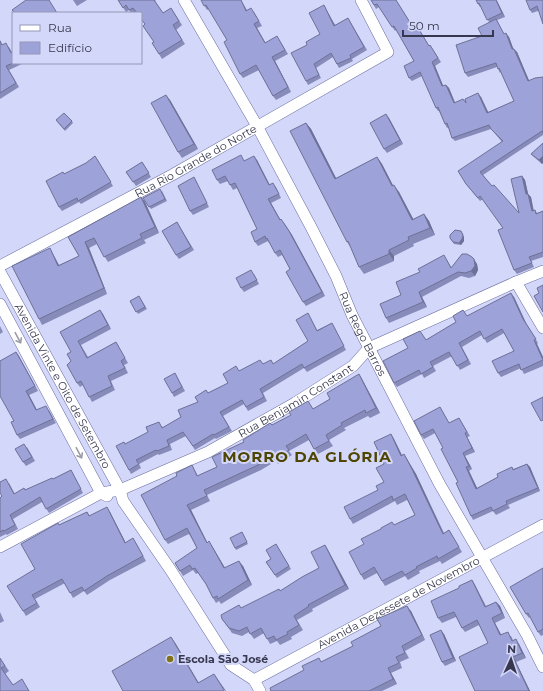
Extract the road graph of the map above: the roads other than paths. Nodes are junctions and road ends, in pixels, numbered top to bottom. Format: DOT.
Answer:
graph roads {
  1 [pos="184,0"];
  2 [pos="361,0"];
  3 [pos="257,126"];
  4 [pos="0,266"];
  5 [pos="543,271"];
  6 [pos="0,272"];
  7 [pos="516,282"];
  8 [pos="0,304"];
  9 [pos="543,328"];
  10 [pos="369,348"];
  11 [pos="120,490"];
  12 [pos="101,493"];
  13 [pos="123,501"];
  14 [pos="543,524"];
  15 [pos="0,546"];
  16 [pos="482,558"];
  17 [pos="543,667"];
  18 [pos="254,680"];
  19 [pos="260,691"];
  1 -- 3 [label="street, Rua Rego Barros"];
  2 -- 3 [label="street, Rua Rio Grande do Norte"];
  3 -- 4 [label="street, Rua Rio Grande do Norte"];
  3 -- 10 [label="street, Rua Rego Barros"];
  5 -- 7 [label="street, Rua Benjamin Constant"];
  6 -- 11 [label="street, Avenida Vinte e Oito de Setembro"];
  7 -- 9 [label="street"];
  7 -- 10 [label="street, Rua Benjamin Constant"];
  8 -- 12 [label="street, Avenida Vinte e Oito de Setembro, one-way"];
  10 -- 11 [label="street, Rua Benjamin Constant"];
  10 -- 16 [label="street, Rua Rego Barros"];
  11 -- 12 [label="street, Rua Benjamin Constant"];
  11 -- 13 [label="street, Avenida Vinte e Oito de Setembro"];
  12 -- 13 [label="street"];
  12 -- 15 [label="street, Rua Benjamin Constant"];
  13 -- 18 [label="street, Avenida Vinte e Oito de Setembro"];
  14 -- 16 [label="street, Avenida Dezessete de Novembro"];
  16 -- 17 [label="street, Rua Rego Barros"];
  16 -- 18 [label="street, Avenida Dezessete de Novembro"];
  18 -- 19 [label="street, Avenida Vinte e Oito de Setembro"];
}
